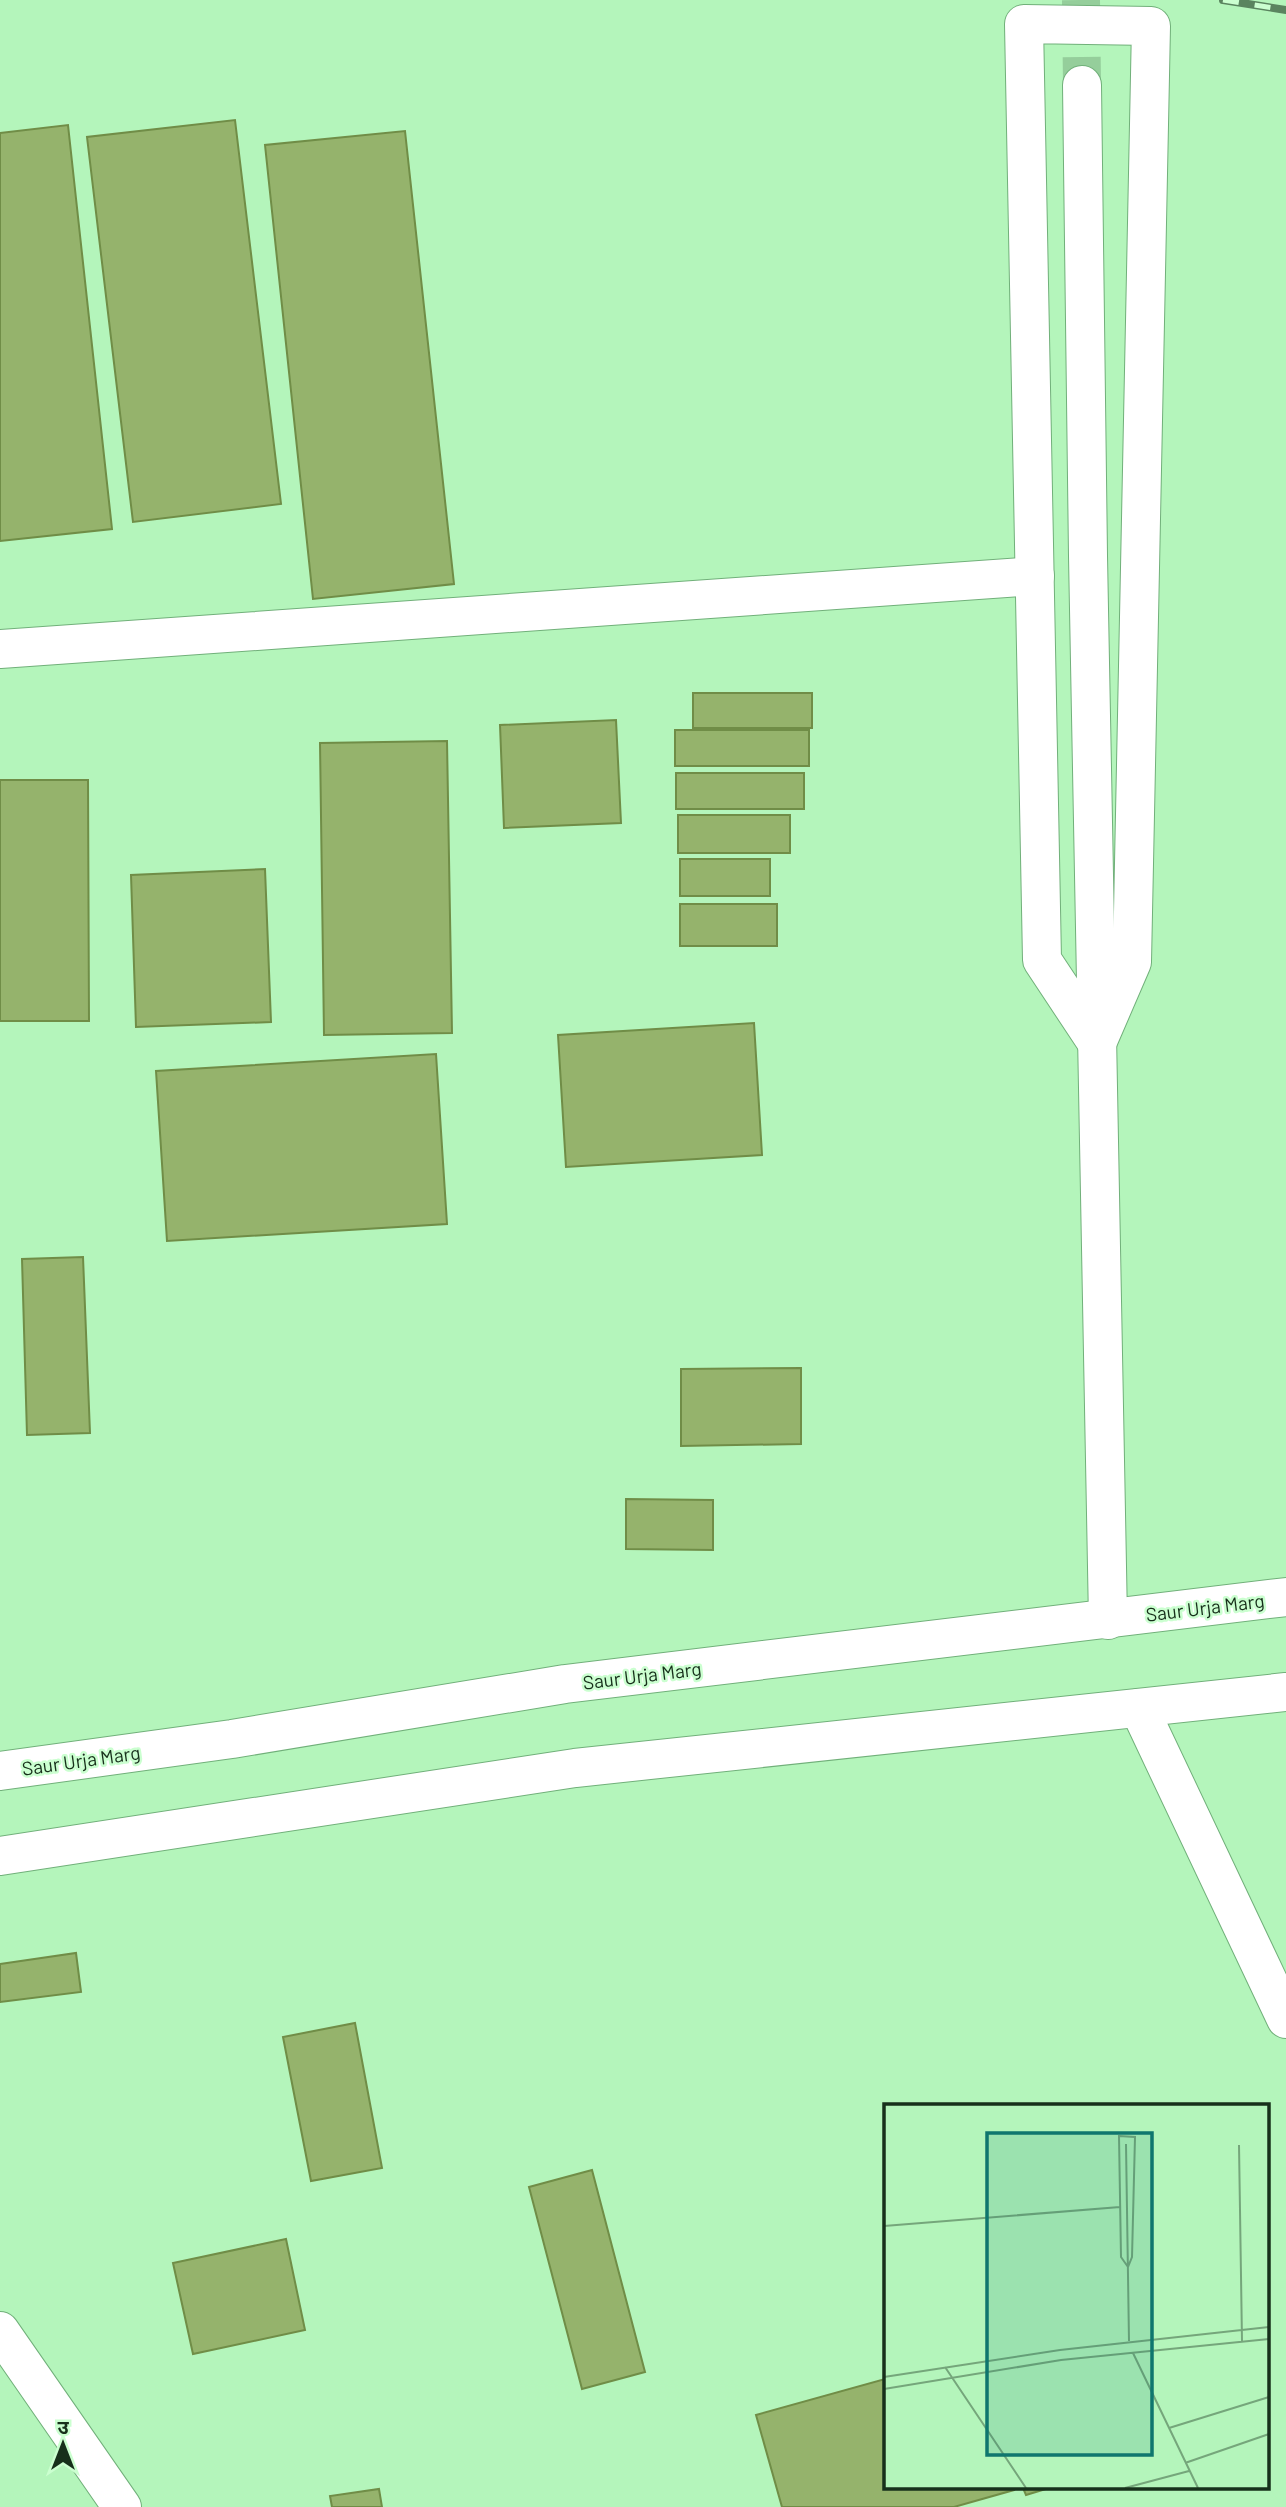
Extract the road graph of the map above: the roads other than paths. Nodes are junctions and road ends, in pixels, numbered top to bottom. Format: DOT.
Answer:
graph roads {
  1 [pos="1082,85"];
  2 [pos="1035,576"];
  3 [pos="0,649"];
  4 [pos="1097,1042"];
  5 [pos="1286,1597"];
  6 [pos="1108,1620"];
  7 [pos="1286,1692"];
  8 [pos="1139,1708"];
  9 [pos="0,1771"];
  10 [pos="0,1856"];
  11 [pos="1286,2019"];
  12 [pos="0,2331"];
  13 [pos="122,2507"];
  1 -- 4 [label="street"];
  2 -- 3 [label="street"];
  2 -- 4 [label="street"];
  2 -- 4 [label="street"];
  4 -- 6 [label="street"];
  5 -- 6 [label="street, Saur Urja Marg"];
  6 -- 9 [label="street, Saur Urja Marg"];
  7 -- 8 [label="street"];
  8 -- 10 [label="street"];
  8 -- 11 [label="street"];
  12 -- 13 [label="street"];
}
